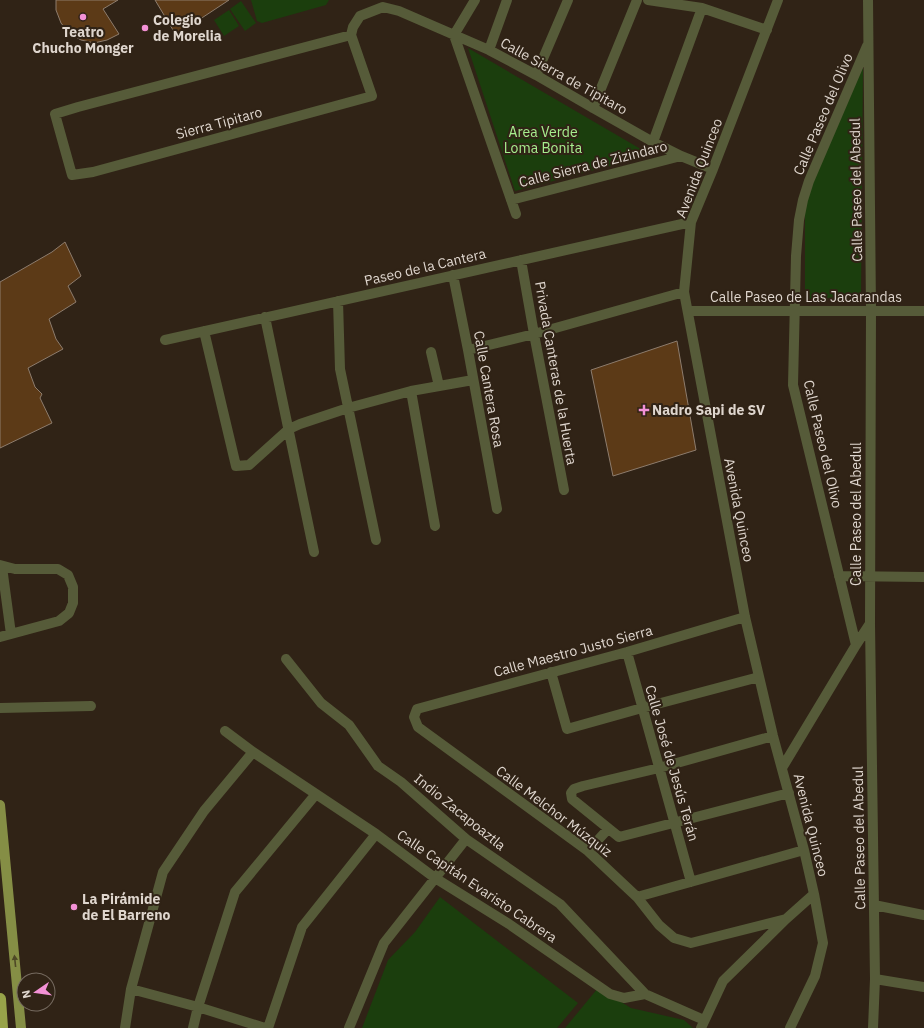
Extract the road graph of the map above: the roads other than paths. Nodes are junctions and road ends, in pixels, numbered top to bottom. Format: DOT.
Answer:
graph roads {
  1 [pos="475,0"];
  2 [pos="507,0"];
  3 [pos="568,0"];
  4 [pos="637,0"];
  5 [pos="648,0"];
  6 [pos="778,0"];
  7 [pos="868,0"];
  8 [pos="702,8"];
  9 [pos="767,30"];
  10 [pos="351,35"];
  11 [pos="454,35"];
  12 [pos="868,42"];
  13 [pos="490,50"];
  14 [pos="536,75"];
  15 [pos="593,108"];
  16 [pos="653,142"];
  17 [pos="681,156"];
  18 [pos="713,169"];
  19 [pos="511,200"];
  20 [pos="516,214"];
  21 [pos="692,222"];
  22 [pos="521,260"];
  23 [pos="453,275"];
  24 [pos="684,292"];
  25 [pos="338,301"];
  26 [pos="688,311"];
  27 [pos="795,311"];
  28 [pos="871,311"];
  29 [pos="924,311"];
  30 [pos="265,318"];
  31 [pos="204,331"];
  32 [pos="534,334"];
  33 [pos="165,340"];
  34 [pos="468,350"];
  35 [pos="431,352"];
  36 [pos="473,380"];
  37 [pos="439,386"];
  38 [pos="411,391"];
  39 [pos="348,408"];
  40 [pos="289,429"];
  41 [pos="564,490"];
  42 [pos="497,509"];
  43 [pos="435,526"];
  44 [pos="376,540"];
  45 [pos="314,552"];
  46 [pos="1,566"];
  47 [pos="839,576"];
  48 [pos="869,576"];
  49 [pos="924,577"];
  50 [pos="745,618"];
  51 [pos="870,624"];
  52 [pos="11,634"];
  53 [pos="0,637"];
  54 [pos="856,645"];
  55 [pos="627,652"];
  56 [pos="286,658"];
  57 [pos="551,672"];
  58 [pos="759,677"];
  59 [pos="92,706"];
  60 [pos="0,708"];
  61 [pos="642,708"];
  62 [pos="414,717"];
  63 [pos="225,731"];
  64 [pos="773,736"];
  65 [pos="253,752"];
  66 [pos="659,768"];
  67 [pos="782,768"];
  68 [pos="788,793"];
  69 [pos="316,794"];
  70 [pos="0,805"];
  71 [pos="674,823"];
  72 [pos="608,829"];
  73 [pos="376,834"];
  74 [pos="466,839"];
  75 [pos="804,850"];
  76 [pos="588,851"];
  77 [pos="435,878"];
  78 [pos="691,882"];
  79 [pos="814,894"];
  80 [pos="637,897"];
  81 [pos="874,905"];
  82 [pos="924,915"];
  83 [pos="786,919"];
  84 [pos="875,979"];
  85 [pos="924,987"];
  86 [pos="131,989"];
  87 [pos="645,994"];
  88 [pos="0,999"];
  89 [pos="198,1007"];
  90 [pos="702,1024"];
  91 [pos="2,1028"];
  92 [pos="22,1028"];
  93 [pos="125,1028"];
  94 [pos="193,1028"];
  95 [pos="265,1028"];
  96 [pos="268,1028"];
  97 [pos="349,1028"];
  98 [pos="790,1028"];
  99 [pos="873,1028"];
  1 -- 11 [label="street"];
  2 -- 13 [label="street"];
  3 -- 14 [label="street"];
  4 -- 15 [label="street"];
  5 -- 8 [label="street"];
  6 -- 9 [label="street, Avenida Quinceo"];
  7 -- 12 [label="street, Calle Paseo del Abedul"];
  8 -- 9 [label="street"];
  8 -- 16 [label="street"];
  9 -- 18 [label="street, Avenida Quinceo"];
  10 -- 10 [label="street, Sierra Tipitaro"];
  10 -- 11 [label="street, Calle Sierra de Tipitaro"];
  11 -- 13 [label="street, Calle Sierra de Tipitaro"];
  11 -- 19 [label="street"];
  12 -- 27 [label="street, Calle Paseo del Olivo"];
  12 -- 28 [label="street, Calle Paseo del Abedul"];
  13 -- 14 [label="street, Calle Sierra de Tipitaro"];
  14 -- 15 [label="street, Calle Sierra de Tipitaro"];
  15 -- 16 [label="street, Calle Sierra de Tipitaro"];
  16 -- 17 [label="street, Calle Sierra de Tipitaro"];
  17 -- 18 [label="street, Calle Sierra de Tipitaro"];
  17 -- 19 [label="street, Calle Sierra de Zizindaro"];
  18 -- 21 [label="street, Avenida Quinceo"];
  19 -- 20 [label="street"];
  21 -- 22 [label="street, Paseo de la Cantera"];
  21 -- 24 [label="street, Avenida Quinceo"];
  22 -- 23 [label="street, Paseo de la Cantera"];
  22 -- 32 [label="street, Privada Canteras de la Huerta"];
  23 -- 25 [label="street, Paseo de la Cantera"];
  23 -- 34 [label="street, Calle Cantera Rosa"];
  24 -- 26 [label="street, Avenida Quinceo"];
  24 -- 32 [label="street"];
  25 -- 30 [label="street, Paseo de la Cantera"];
  25 -- 39 [label="street"];
  26 -- 27 [label="street, Calle Paseo de Las Jacarandas"];
  26 -- 50 [label="street, Avenida Quinceo"];
  27 -- 28 [label="street, Calle Paseo de Las Jacarandas"];
  27 -- 47 [label="street, Calle Paseo del Olivo"];
  28 -- 29 [label="street, Calle Paseo de Las Jacarandas"];
  28 -- 48 [label="street, Calle Paseo del Abedul"];
  30 -- 31 [label="street, Paseo de la Cantera"];
  30 -- 40 [label="street"];
  31 -- 33 [label="street, Paseo de la Cantera"];
  31 -- 40 [label="street"];
  32 -- 34 [label="street"];
  32 -- 41 [label="street, Privada Canteras de la Huerta"];
  34 -- 36 [label="street, Calle Cantera Rosa"];
  35 -- 37 [label="street"];
  36 -- 37 [label="street"];
  36 -- 42 [label="street, Calle Cantera Rosa"];
  37 -- 38 [label="street"];
  38 -- 39 [label="street"];
  38 -- 43 [label="street"];
  39 -- 40 [label="street"];
  39 -- 44 [label="street"];
  40 -- 45 [label="street"];
  46 -- 52 [label="street"];
  46 -- 52 [label="street"];
  47 -- 48 [label="street"];
  47 -- 54 [label="street, Calle Paseo del Olivo"];
  48 -- 49 [label="street"];
  48 -- 51 [label="street, Calle Paseo del Abedul"];
  50 -- 55 [label="street, Calle Maestro Justo Sierra"];
  50 -- 58 [label="street, Avenida Quinceo"];
  51 -- 54 [label="street"];
  51 -- 81 [label="street, Calle Paseo del Abedul"];
  52 -- 53 [label="street"];
  54 -- 67 [label="street"];
  55 -- 57 [label="street, Calle Maestro Justo Sierra"];
  55 -- 61 [label="street, Calle José de Jesús Terán"];
  56 -- 74 [label="street, Indio Zacapoaztla"];
  57 -- 61 [label="street"];
  57 -- 62 [label="street, Calle Maestro Justo Sierra"];
  58 -- 61 [label="street"];
  58 -- 64 [label="street, Avenida Quinceo"];
  59 -- 60 [label="street"];
  61 -- 66 [label="street, Calle José de Jesús Terán"];
  62 -- 76 [label="street, Calle Melchor Múzquiz"];
  63 -- 65 [label="street, Calle Capitán Evaristo Cabrera"];
  64 -- 66 [label="street"];
  64 -- 67 [label="street, Avenida Quinceo"];
  65 -- 69 [label="street, Calle Capitán Evaristo Cabrera"];
  65 -- 86 [label="street"];
  66 -- 71 [label="street, Calle José de Jesús Terán"];
  66 -- 72 [label="street"];
  67 -- 68 [label="street, Avenida Quinceo"];
  68 -- 71 [label="street"];
  68 -- 75 [label="street, Avenida Quinceo"];
  69 -- 73 [label="street, Calle Capitán Evaristo Cabrera"];
  69 -- 89 [label="street"];
  92 -- 70 [label="main road, one-way"];
  71 -- 72 [label="street"];
  71 -- 78 [label="street, Calle José de Jesús Terán"];
  72 -- 76 [label="street"];
  73 -- 77 [label="street, Calle Capitán Evaristo Cabrera"];
  73 -- 96 [label="street"];
  74 -- 77 [label="street"];
  74 -- 87 [label="street, Indio Zacapoaztla"];
  75 -- 78 [label="street"];
  75 -- 79 [label="street, Avenida Quinceo"];
  76 -- 80 [label="street, Calle Melchor Múzquiz"];
  77 -- 87 [label="street, Calle Capitán Evaristo Cabrera"];
  77 -- 97 [label="street"];
  78 -- 80 [label="street"];
  79 -- 83 [label="street"];
  79 -- 98 [label="street, Avenida Quinceo"];
  80 -- 83 [label="street, Calle Melchor Múzquiz"];
  81 -- 82 [label="street"];
  81 -- 84 [label="street, Calle Paseo del Abedul"];
  83 -- 90 [label="street"];
  84 -- 85 [label="street"];
  84 -- 99 [label="street, Calle Paseo del Abedul"];
  86 -- 89 [label="street"];
  86 -- 93 [label="street"];
  87 -- 90 [label="street"];
  88 -- 91 [label="highway"];
  89 -- 94 [label="street"];
  89 -- 95 [label="street"];
}
